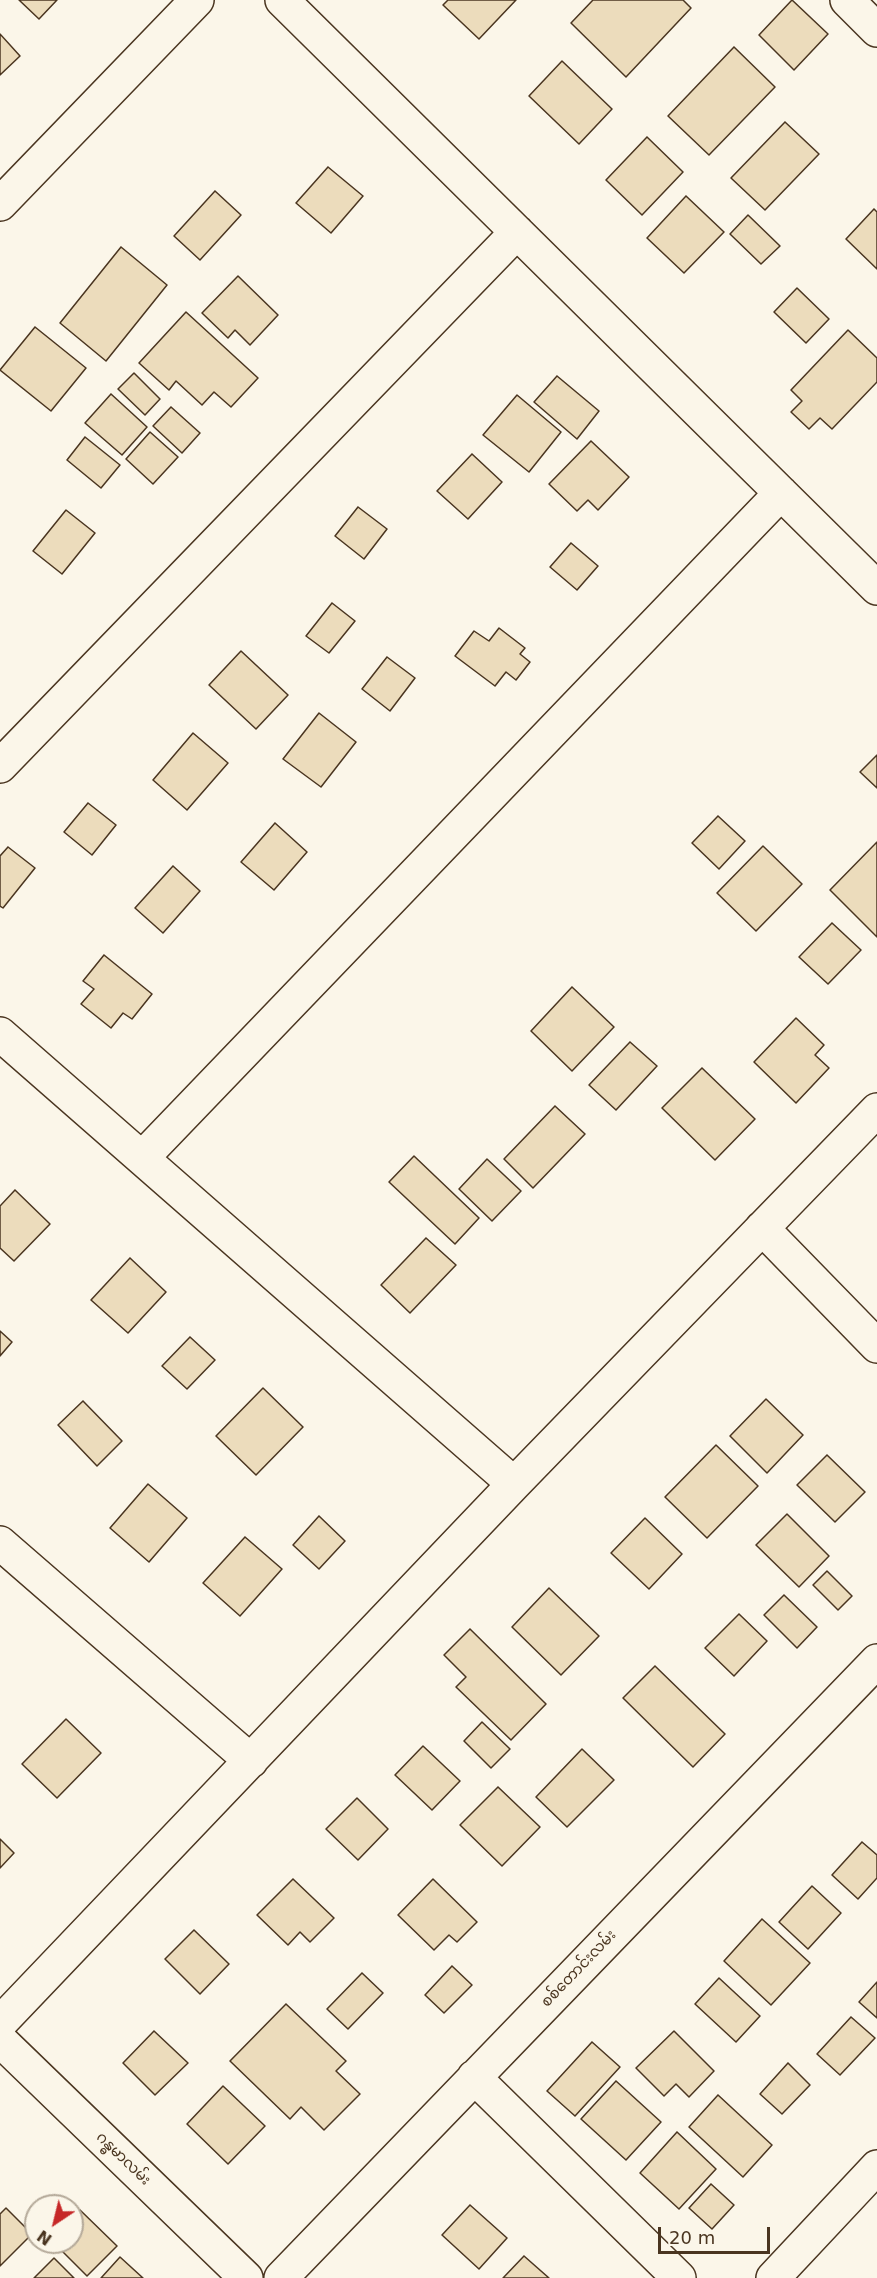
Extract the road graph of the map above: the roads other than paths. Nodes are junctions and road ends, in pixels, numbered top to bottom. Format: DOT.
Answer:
graph roads {
  1 [pos="197,0"];
  2 [pos="282,0"];
  3 [pos="847,0"];
  4 [pos="877,30"];
  5 [pos="0,204"];
  6 [pos="517,232"];
  7 [pos="781,493"];
  8 [pos="877,588"];
  9 [pos="0,766"];
  10 [pos="0,1034"];
  11 [pos="877,1110"];
  12 [pos="143,1157"];
  13 [pos="762,1228"];
  14 [pos="877,1346"];
  15 [pos="514,1484"];
  16 [pos="0,1543"];
  17 [pos="877,1661"];
  18 [pos="252,1761"];
  19 [pos="0,2023"];
  20 [pos="0,2040"];
  21 [pos="474,2077"];
  22 [pos="877,2167"];
  23 [pos="246,2278"];
  24 [pos="280,2278"];
  25 [pos="679,2278"];
  26 [pos="773,2278"];
  1 -- 5 [label="street"];
  2 -- 6 [label="street"];
  3 -- 4 [label="street"];
  6 -- 7 [label="street"];
  6 -- 9 [label="street"];
  7 -- 8 [label="street"];
  7 -- 12 [label="street"];
  10 -- 12 [label="street"];
  11 -- 13 [label="street"];
  12 -- 15 [label="street"];
  13 -- 14 [label="street"];
  13 -- 15 [label="street"];
  15 -- 18 [label="street"];
  16 -- 18 [label="street"];
  17 -- 21 [label="street, စစ်တောင်းလမ်း"];
  18 -- 19 [label="street"];
  20 -- 23 [label="street, ဂန္ဓမာလမ်း"];
  21 -- 24 [label="street, စစ်တောင်းလမ်း"];
  21 -- 25 [label="street"];
  22 -- 26 [label="street"];
}
